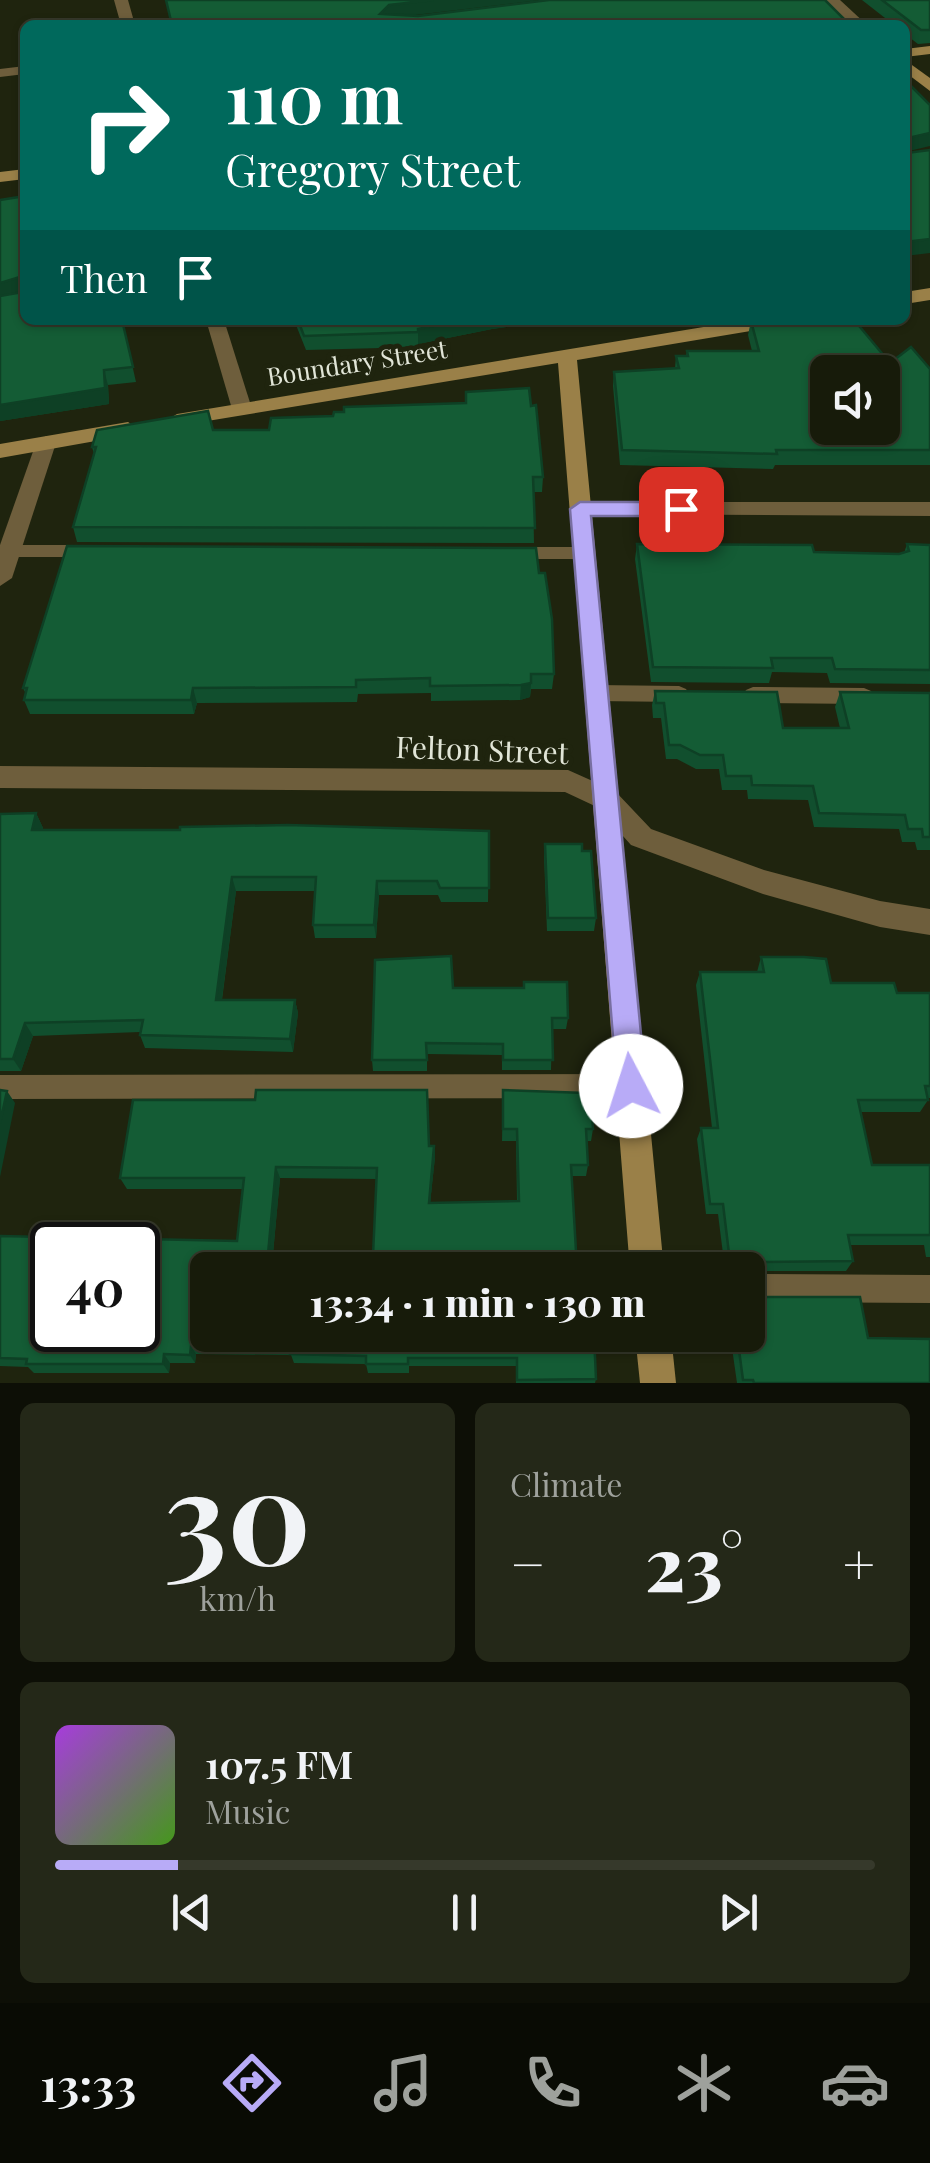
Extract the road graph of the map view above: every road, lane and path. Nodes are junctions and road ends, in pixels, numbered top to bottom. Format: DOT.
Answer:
graph roads {
  1 [pos="832,0"];
  2 [pos="854,20"];
  3 [pos="910,68"];
  4 [pos="930,86"];
  5 [pos="216,325"];
  6 [pos="753,325"];
  7 [pos="566,358"];
  8 [pos="242,410"];
  9 [pos="46,443"];
  10 [pos="0,450"];
  11 [pos="580,509"];
  12 [pos="930,510"];
  13 [pos="5,551"];
  14 [pos="108,551"];
  15 [pos="485,553"];
  16 [pos="584,553"];
  17 [pos="0,578"];
  18 [pos="596,693"];
  19 [pos="694,694"];
  20 [pos="734,694"];
  21 [pos="891,696"];
  22 [pos="0,777"];
  23 [pos="606,799"];
  24 [pos="930,922"];
  25 [pos="631,1086"];
  26 [pos="0,1087"];
  27 [pos="645,1252"];
  28 [pos="765,1288"];
  29 [pos="930,1289"];
  30 [pos="655,1352"];
  31 [pos="658,1383"];
  1 -- 2 [label="street"];
  3 -- 4 [label="street"];
  5 -- 8 [label="street"];
  6 -- 7 [label="street, Boundary Street"];
  7 -- 8 [label="street, Boundary Street"];
  7 -- 11 [label="street"];
  8 -- 9 [label="street, Boundary Street"];
  9 -- 10 [label="street, Boundary Street"];
  9 -- 13 [label="street"];
  11 -- 12 [label="street"];
  11 -- 16 [label="street"];
  13 -- 14 [label="lane"];
  13 -- 17 [label="street"];
  15 -- 16 [label="lane"];
  16 -- 18 [label="street"];
  18 -- 19 [label="lane"];
  18 -- 23 [label="street"];
  20 -- 21 [label="lane"];
  22 -- 23 [label="street, Felton Street"];
  23 -- 24 [label="street, Felton Street"];
  23 -- 25 [label="street"];
  25 -- 26 [label="lane"];
  25 -- 27 [label="street"];
  28 -- 29 [label="lane"];
  30 -- 31 [label="street"];
}
